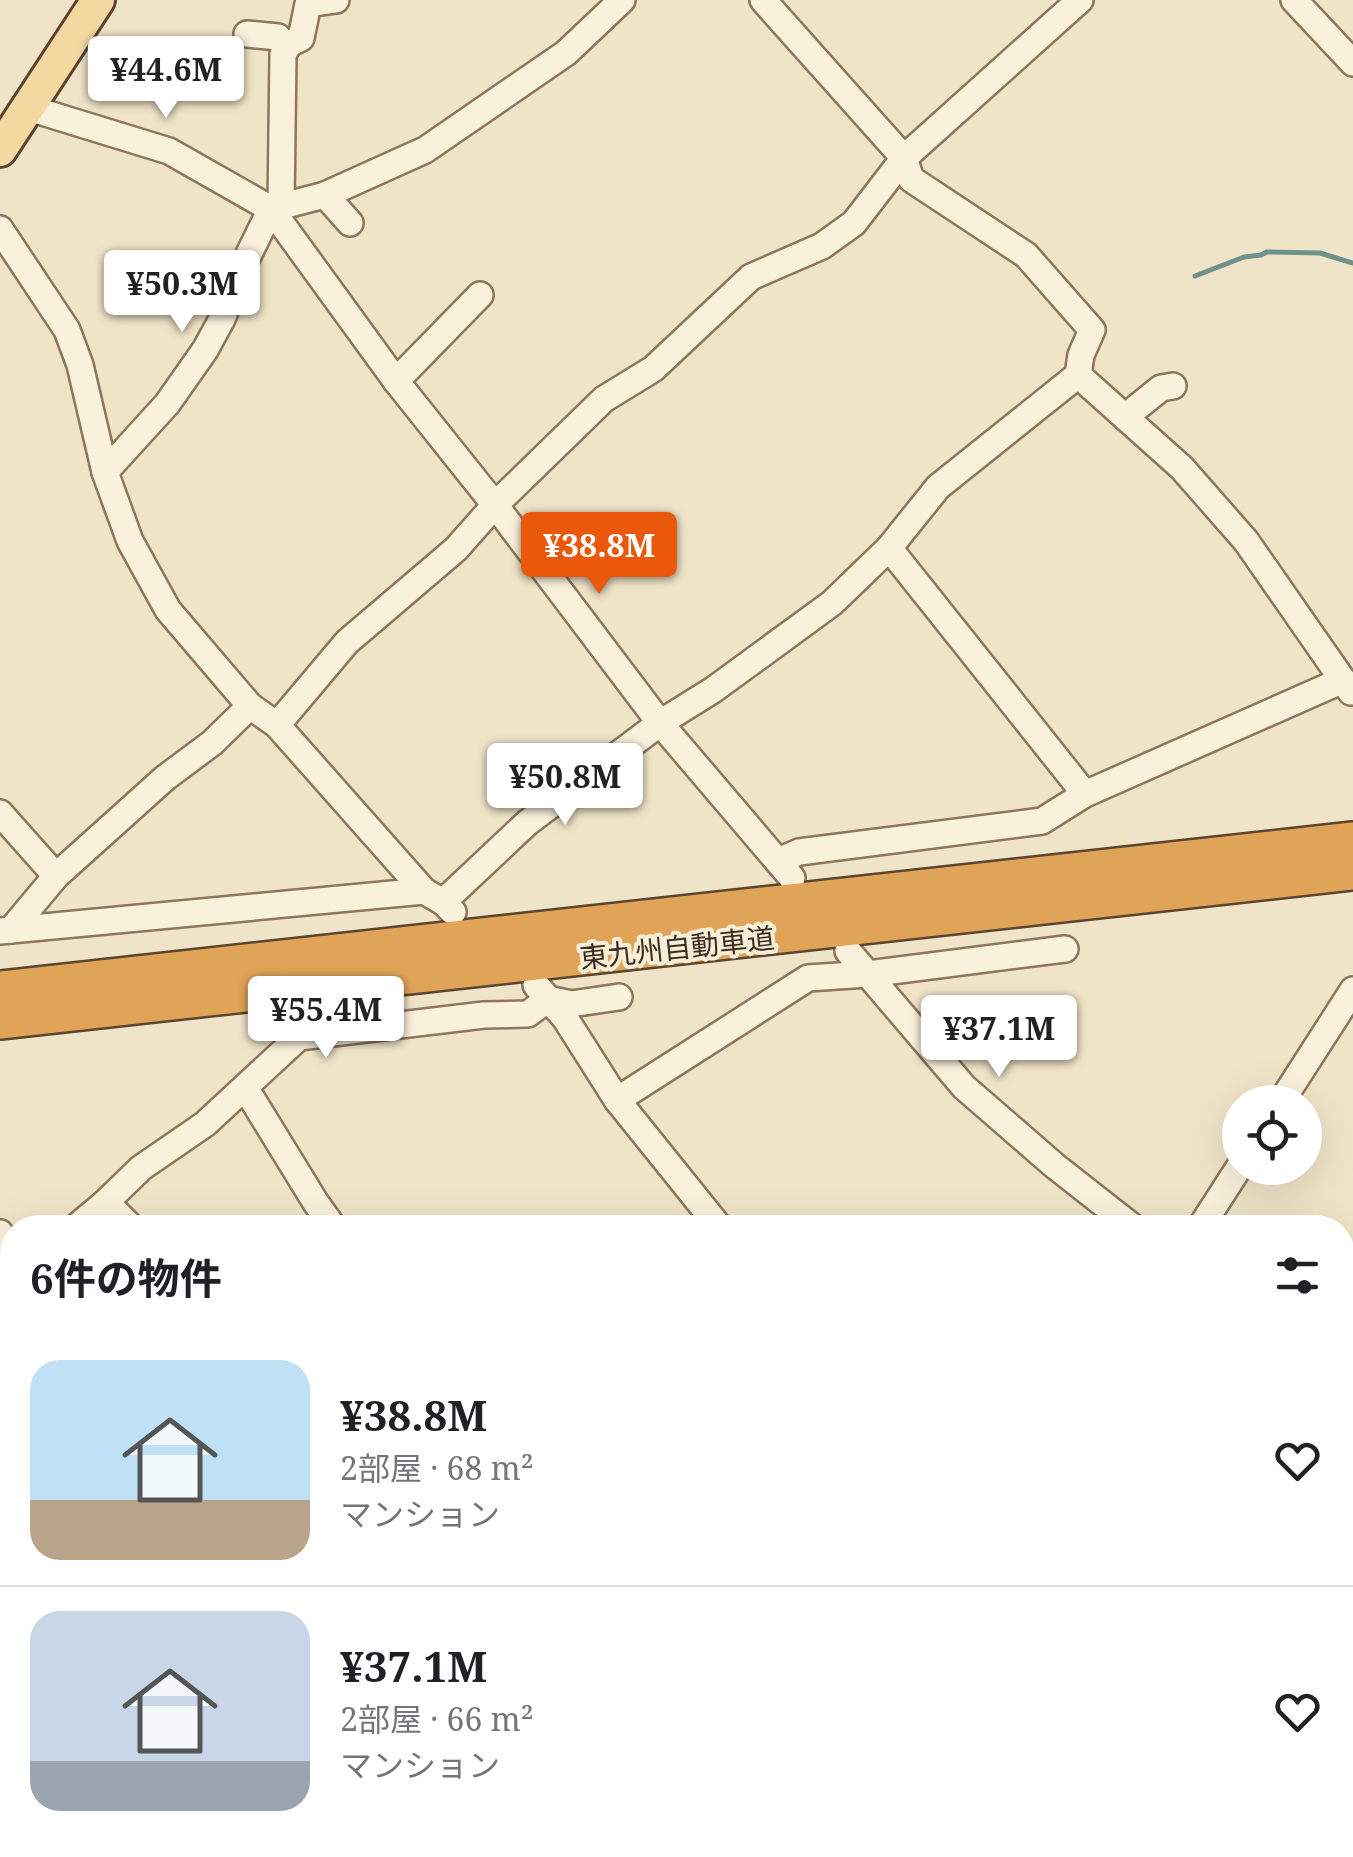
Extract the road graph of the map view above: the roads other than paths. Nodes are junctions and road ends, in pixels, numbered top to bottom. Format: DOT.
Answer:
graph roads {
  1 [pos="98,0"];
  2 [pos="336,0"];
  3 [pos="622,0"];
  4 [pos="763,0"];
  5 [pos="1080,0"];
  6 [pos="1294,0"];
  7 [pos="595,11"];
  8 [pos="247,34"];
  9 [pos="287,47"];
  10 [pos="1353,63"];
  11 [pos="29,108"];
  12 [pos="0,150"];
  13 [pos="904,158"];
  14 [pos="325,196"];
  15 [pos="276,208"];
  16 [pos="350,223"];
  17 [pos="0,228"];
  18 [pos="480,295"];
  19 [pos="1078,376"];
  20 [pos="396,381"];
  21 [pos="1173,386"];
  22 [pos="1124,417"];
  23 [pos="105,472"];
  24 [pos="495,506"];
  25 [pos="889,548"];
  26 [pos="1348,687"];
  27 [pos="250,706"];
  28 [pos="660,723"];
  29 [pos="276,726"];
  30 [pos="1085,794"];
  31 [pos="0,813"];
  32 [pos="1353,840"];
  33 [pos="1353,872"];
  34 [pos="56,876"];
  35 [pos="440,902"];
  36 [pos="6,931"];
  37 [pos="1065,949"];
  38 [pos="848,951"];
  39 [pos="868,974"];
  40 [pos="0,989"];
  41 [pos="1353,990"];
  42 [pos="542,992"];
  43 [pos="620,997"];
  44 [pos="0,1021"];
  45 [pos="1292,1085"];
  46 [pos="246,1089"];
  47 [pos="617,1100"];
  48 [pos="1228,1185"];
  49 [pos="106,1202"];
  50 [pos="90,1215"];
  51 [pos="119,1215"];
  52 [pos="325,1215"];
  53 [pos="710,1215"];
  54 [pos="1117,1215"];
  55 [pos="1208,1215"];
  1 -- 11 [label="main road"];
  2 -- 9 [label="street"];
  3 -- 7 [label="street"];
  4 -- 13 [label="street"];
  5 -- 13 [label="street"];
  6 -- 10 [label="street"];
  7 -- 14 [label="street"];
  8 -- 9 [label="street"];
  9 -- 15 [label="street"];
  11 -- 12 [label="main road"];
  11 -- 15 [label="street"];
  13 -- 19 [label="street"];
  13 -- 24 [label="street"];
  14 -- 15 [label="street"];
  14 -- 16 [label="street"];
  15 -- 20 [label="street"];
  15 -- 23 [label="street"];
  17 -- 23 [label="street"];
  18 -- 20 [label="street"];
  19 -- 22 [label="street"];
  19 -- 25 [label="street"];
  20 -- 24 [label="street"];
  21 -- 22 [label="street"];
  22 -- 26 [label="street"];
  23 -- 27 [label="street"];
  24 -- 28 [label="street"];
  24 -- 29 [label="street"];
  25 -- 28 [label="street"];
  25 -- 30 [label="street"];
  26 -- 30 [label="street"];
  27 -- 29 [label="street"];
  27 -- 34 [label="street"];
  28 -- 30 [label="street"];
  28 -- 35 [label="street"];
  29 -- 35 [label="street"];
  31 -- 34 [label="street"];
  32 -- 40 [label="highway, 東九州自動車道"];
  33 -- 44 [label="highway, 東九州自動車道"];
  34 -- 36 [label="street"];
  35 -- 36 [label="street"];
  37 -- 39 [label="street"];
  38 -- 39 [label="street"];
  39 -- 47 [label="street"];
  39 -- 54 [label="street"];
  41 -- 45 [label="street"];
  42 -- 43 [label="street"];
  42 -- 46 [label="street"];
  42 -- 47 [label="street"];
  46 -- 49 [label="street"];
  46 -- 52 [label="street"];
  47 -- 53 [label="street"];
  48 -- 55 [label="street"];
  49 -- 50 [label="street"];
  49 -- 51 [label="street"];
}
